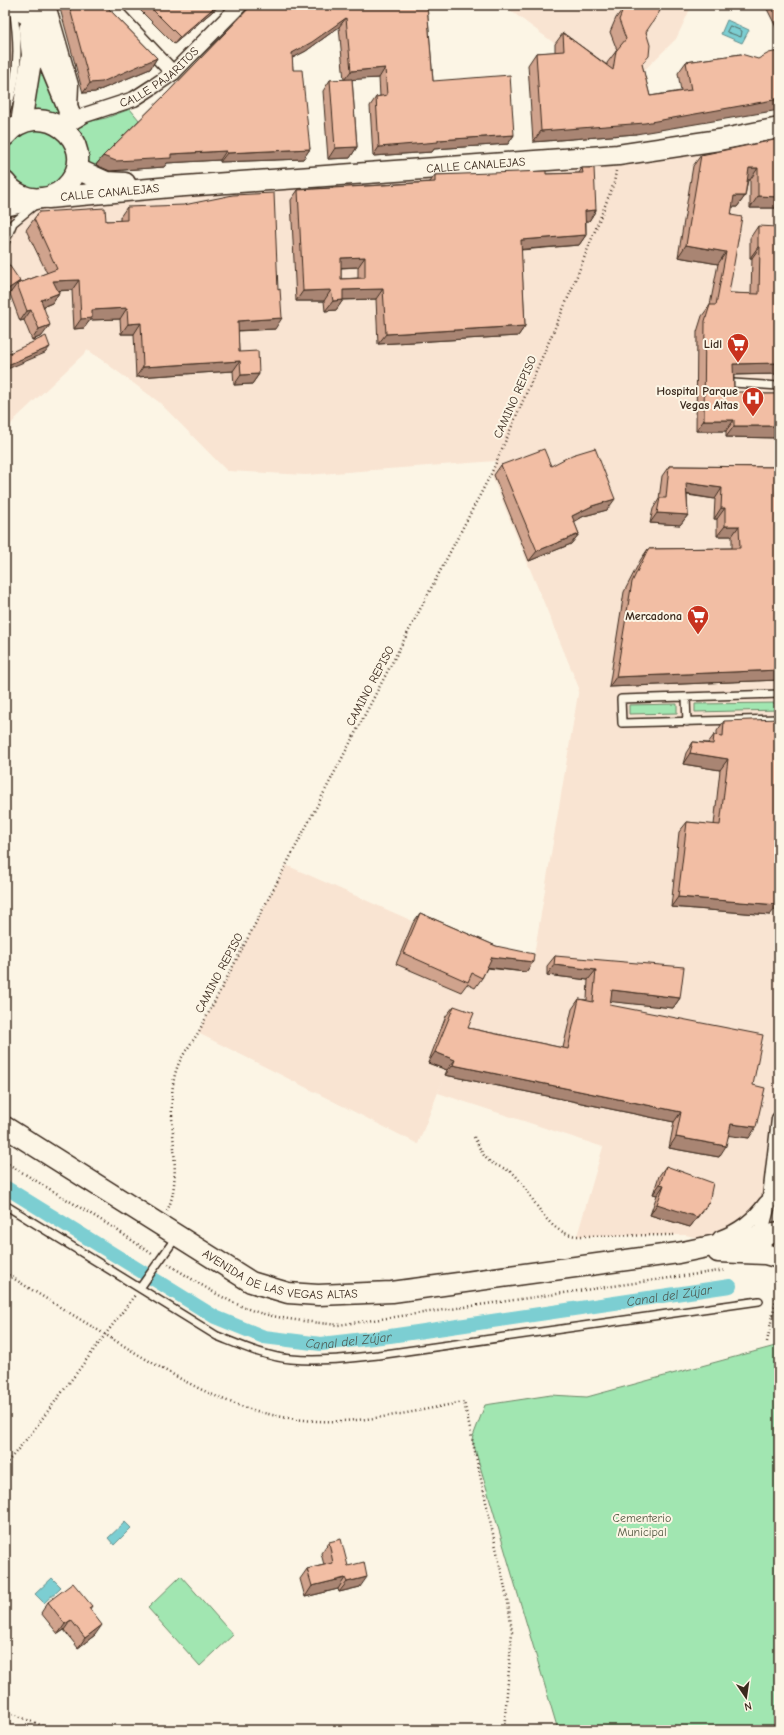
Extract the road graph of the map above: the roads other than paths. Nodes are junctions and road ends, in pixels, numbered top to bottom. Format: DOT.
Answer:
graph roads {
  1 [pos="48,5"];
  2 [pos="109,5"];
  3 [pos="240,5"];
  4 [pos="22,9"];
  5 [pos="173,73"];
  6 [pos="13,118"];
  7 [pos="66,119"];
  8 [pos="779,128"];
  9 [pos="5,136"];
  10 [pos="77,169"];
  11 [pos="5,182"];
  12 [pos="171,186"];
  13 [pos="42,198"];
  14 [pos="5,206"];
  15 [pos="5,243"];
  16 [pos="732,383"];
  17 [pos="779,386"];
  18 [pos="779,694"];
  19 [pos="686,698"];
  20 [pos="779,719"];
  21 [pos="687,722"];
  22 [pos="779,1119"];
  23 [pos="5,1127"];
  24 [pos="770,1197"];
  25 [pos="5,1205"];
  26 [pos="178,1235"];
  27 [pos="773,1242"];
  28 [pos="678,1244"];
  29 [pos="140,1288"];
  30 [pos="759,1301"];
  1 -- 7 [label="street"];
  2 -- 5 [label="street"];
  3 -- 5 [label="street, CALLE PAJARITOS"];
  4 -- 6 [label="main road"];
  4 -- 7 [label="main road"];
  5 -- 7 [label="street, CALLE PAJARITOS"];
  6 -- 7 [label="main road"];
  6 -- 9 [label="main road"];
  7 -- 10 [label="main road"];
  8 -- 12 [label="main road, CALLE CANALEJAS"];
  10 -- 12 [label="main road, CALLE CANALEJAS"];
  10 -- 13 [label="main road"];
  11 -- 13 [label="main road"];
  12 -- 13 [label="main road, CALLE CANALEJAS"];
  13 -- 14 [label="main road"];
  13 -- 15 [label="lane"];
  16 -- 17 [label="lane"];
  18 -- 19 [label="lane"];
  19 -- 21 [label="lane"];
  19 -- 21 [label="lane"];
  20 -- 21 [label="lane"];
  22 -- 24 [label="street"];
  23 -- 26 [label="main road, AVENIDA DE LAS VEGAS ALTAS"];
  24 -- 27 [label="street"];
  24 -- 28 [label="street"];
  25 -- 29 [label="lane"];
  26 -- 28 [label="main road, AVENIDA DE LAS VEGAS ALTAS"];
  26 -- 29 [label="lane"];
  27 -- 28 [label="main road, AVENIDA DE LAS VEGAS ALTAS"];
  29 -- 30 [label="lane"];
}
